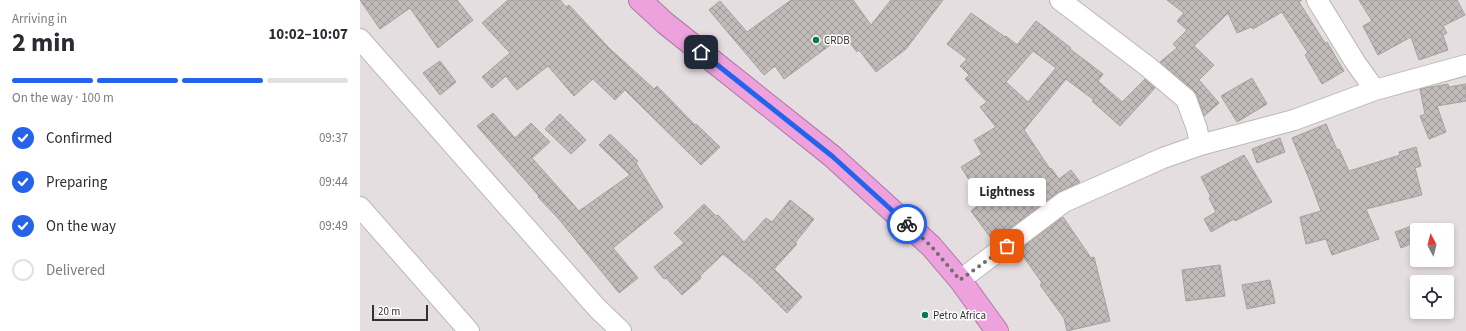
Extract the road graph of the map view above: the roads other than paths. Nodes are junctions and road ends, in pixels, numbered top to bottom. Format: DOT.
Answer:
graph roads {
  1 [pos="640,0"];
  2 [pos="1060,0"];
  3 [pos="1317,0"];
  4 [pos="360,38"];
  5 [pos="1466,65"];
  6 [pos="1375,90"];
  7 [pos="1200,145"];
  8 [pos="360,207"];
  9 [pos="366,227"];
  10 [pos="960,280"];
  11 [pos="469,331"];
  12 [pos="621,331"];
  13 [pos="997,331"];
  1 -- 10 [label="highway"];
  2 -- 7 [label="street"];
  3 -- 6 [label="street"];
  4 -- 12 [label="street"];
  5 -- 6 [label="street"];
  6 -- 7 [label="street"];
  7 -- 10 [label="street"];
  8 -- 9 [label="street"];
  9 -- 11 [label="street"];
  10 -- 13 [label="highway"];
}
